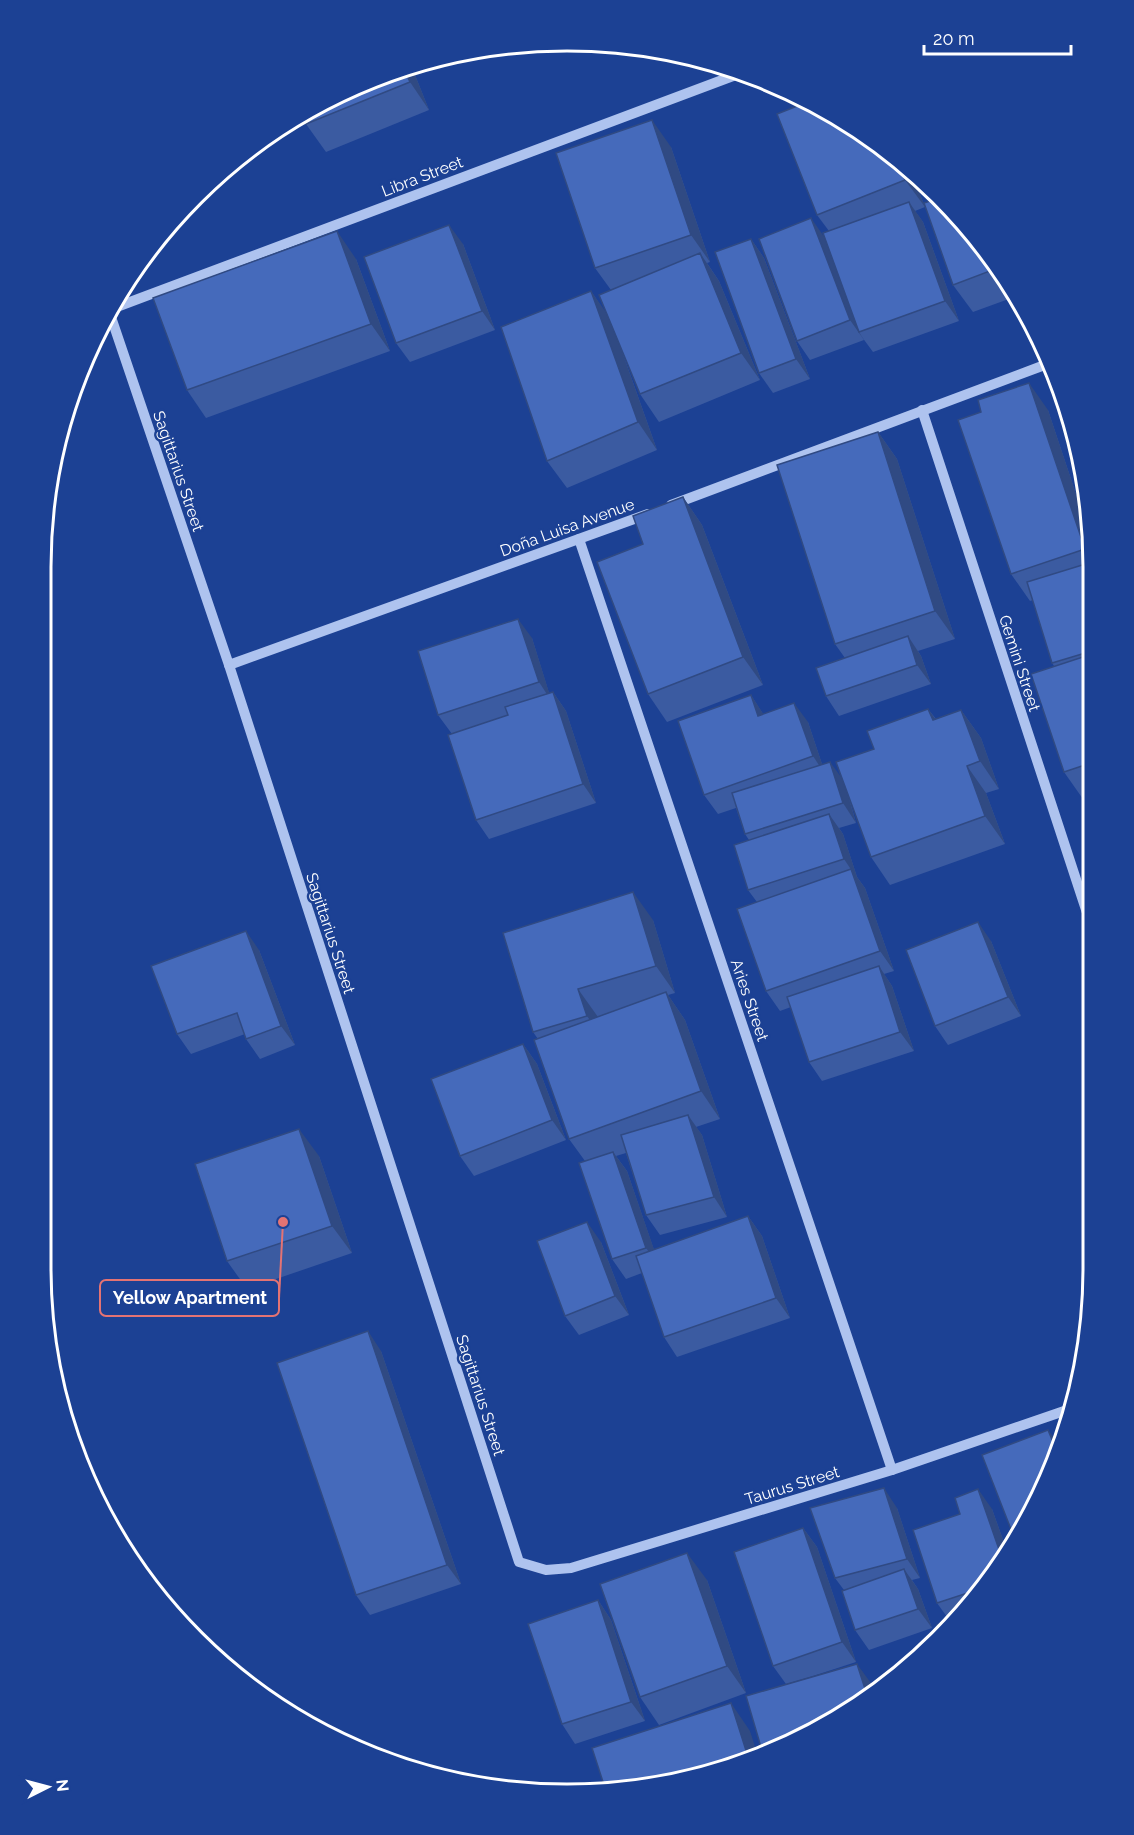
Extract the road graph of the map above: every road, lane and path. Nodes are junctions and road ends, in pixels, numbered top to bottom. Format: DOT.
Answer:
graph roads {
  1 [pos="730,77"];
  2 [pos="123,305"];
  3 [pos="113,322"];
  4 [pos="1042,366"];
  5 [pos="922,410"];
  6 [pos="579,539"];
  7 [pos="229,665"];
  8 [pos="1083,901"];
  9 [pos="1062,1412"];
  10 [pos="892,1470"];
  11 [pos="519,1562"];
  1 -- 2 [label="street, Libra Street"];
  3 -- 7 [label="street, Sagittarius Street"];
  4 -- 5 [label="street, Doña Luisa Avenue"];
  5 -- 6 [label="street, Doña Luisa Avenue"];
  5 -- 8 [label="street, Gemini Street"];
  6 -- 7 [label="street, Doña Luisa Avenue"];
  6 -- 10 [label="street, Aries Street"];
  7 -- 11 [label="street, Sagittarius Street"];
  9 -- 10 [label="street, Taurus Street"];
  10 -- 11 [label="street, Taurus Street"];
}
